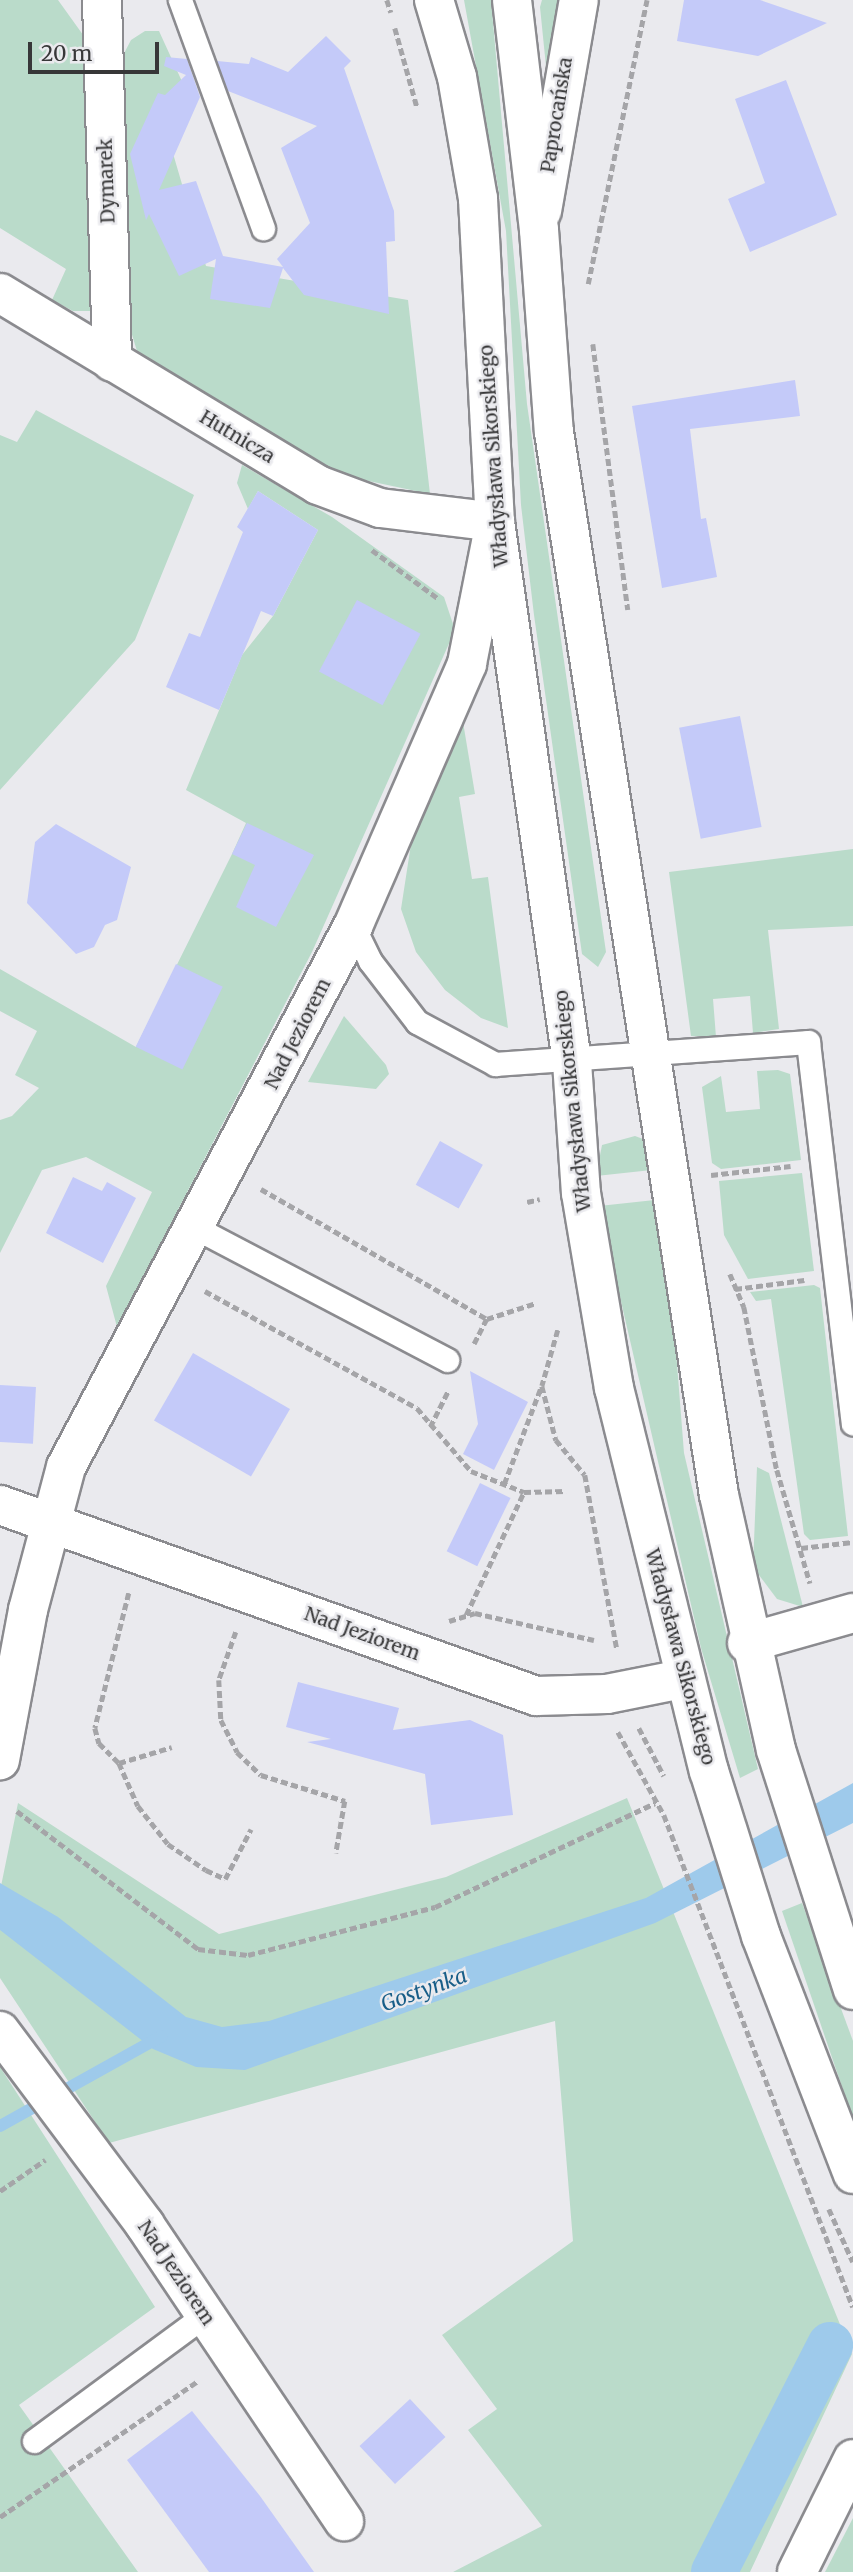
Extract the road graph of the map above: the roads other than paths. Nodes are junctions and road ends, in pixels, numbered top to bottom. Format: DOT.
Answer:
graph roads {
  1 [pos="102,0"];
  2 [pos="180,0"];
  3 [pos="434,0"];
  4 [pos="512,0"];
  5 [pos="579,0"];
  6 [pos="263,228"];
  7 [pos="539,230"];
  8 [pos="0,293"];
  9 [pos="112,362"];
  10 [pos="495,522"];
  11 [pos="353,926"];
  12 [pos="654,1056"];
  13 [pos="572,1062"];
  14 [pos="194,1227"];
  15 [pos="457,1364"];
  16 [pos="852,1408"];
  17 [pos="0,1505"];
  18 [pos="47,1524"];
  19 [pos="837,1618"];
  20 [pos="747,1643"];
  21 [pos="682,1679"];
  22 [pos="0,1759"];
  23 [pos="853,1990"];
  24 [pos="0,2031"];
  25 [pos="853,2174"];
  26 [pos="205,2315"];
  27 [pos="34,2441"];
  28 [pos="853,2459"];
  29 [pos="344,2521"];
  30 [pos="797,2572"];
  1 -- 9 [label="street, Dymarek"];
  2 -- 6 [label="lane"];
  3 -- 10 [label="street, Władysława Sikorskiego"];
  4 -- 7 [label="street"];
  5 -- 7 [label="street, Paprocańska"];
  7 -- 12 [label="street"];
  8 -- 9 [label="street, Hutnicza"];
  9 -- 10 [label="street, Hutnicza"];
  10 -- 11 [label="street, Nad Jeziorem"];
  10 -- 13 [label="street, Władysława Sikorskiego"];
  11 -- 13 [label="lane"];
  11 -- 14 [label="street, Nad Jeziorem"];
  12 -- 13 [label="lane"];
  12 -- 16 [label="lane"];
  12 -- 20 [label="street"];
  13 -- 21 [label="street, Władysława Sikorskiego"];
  14 -- 15 [label="lane"];
  14 -- 18 [label="street, Nad Jeziorem"];
  17 -- 18 [label="street, Nad Jeziorem"];
  18 -- 21 [label="street, Nad Jeziorem"];
  18 -- 22 [label="street, Nad Jeziorem"];
  19 -- 20 [label="street"];
  20 -- 23 [label="street"];
  21 -- 25 [label="street, Władysława Sikorskiego"];
  24 -- 26 [label="street, Nad Jeziorem"];
  26 -- 27 [label="lane"];
  26 -- 29 [label="street, Nad Jeziorem"];
  28 -- 30 [label="street"];
}
